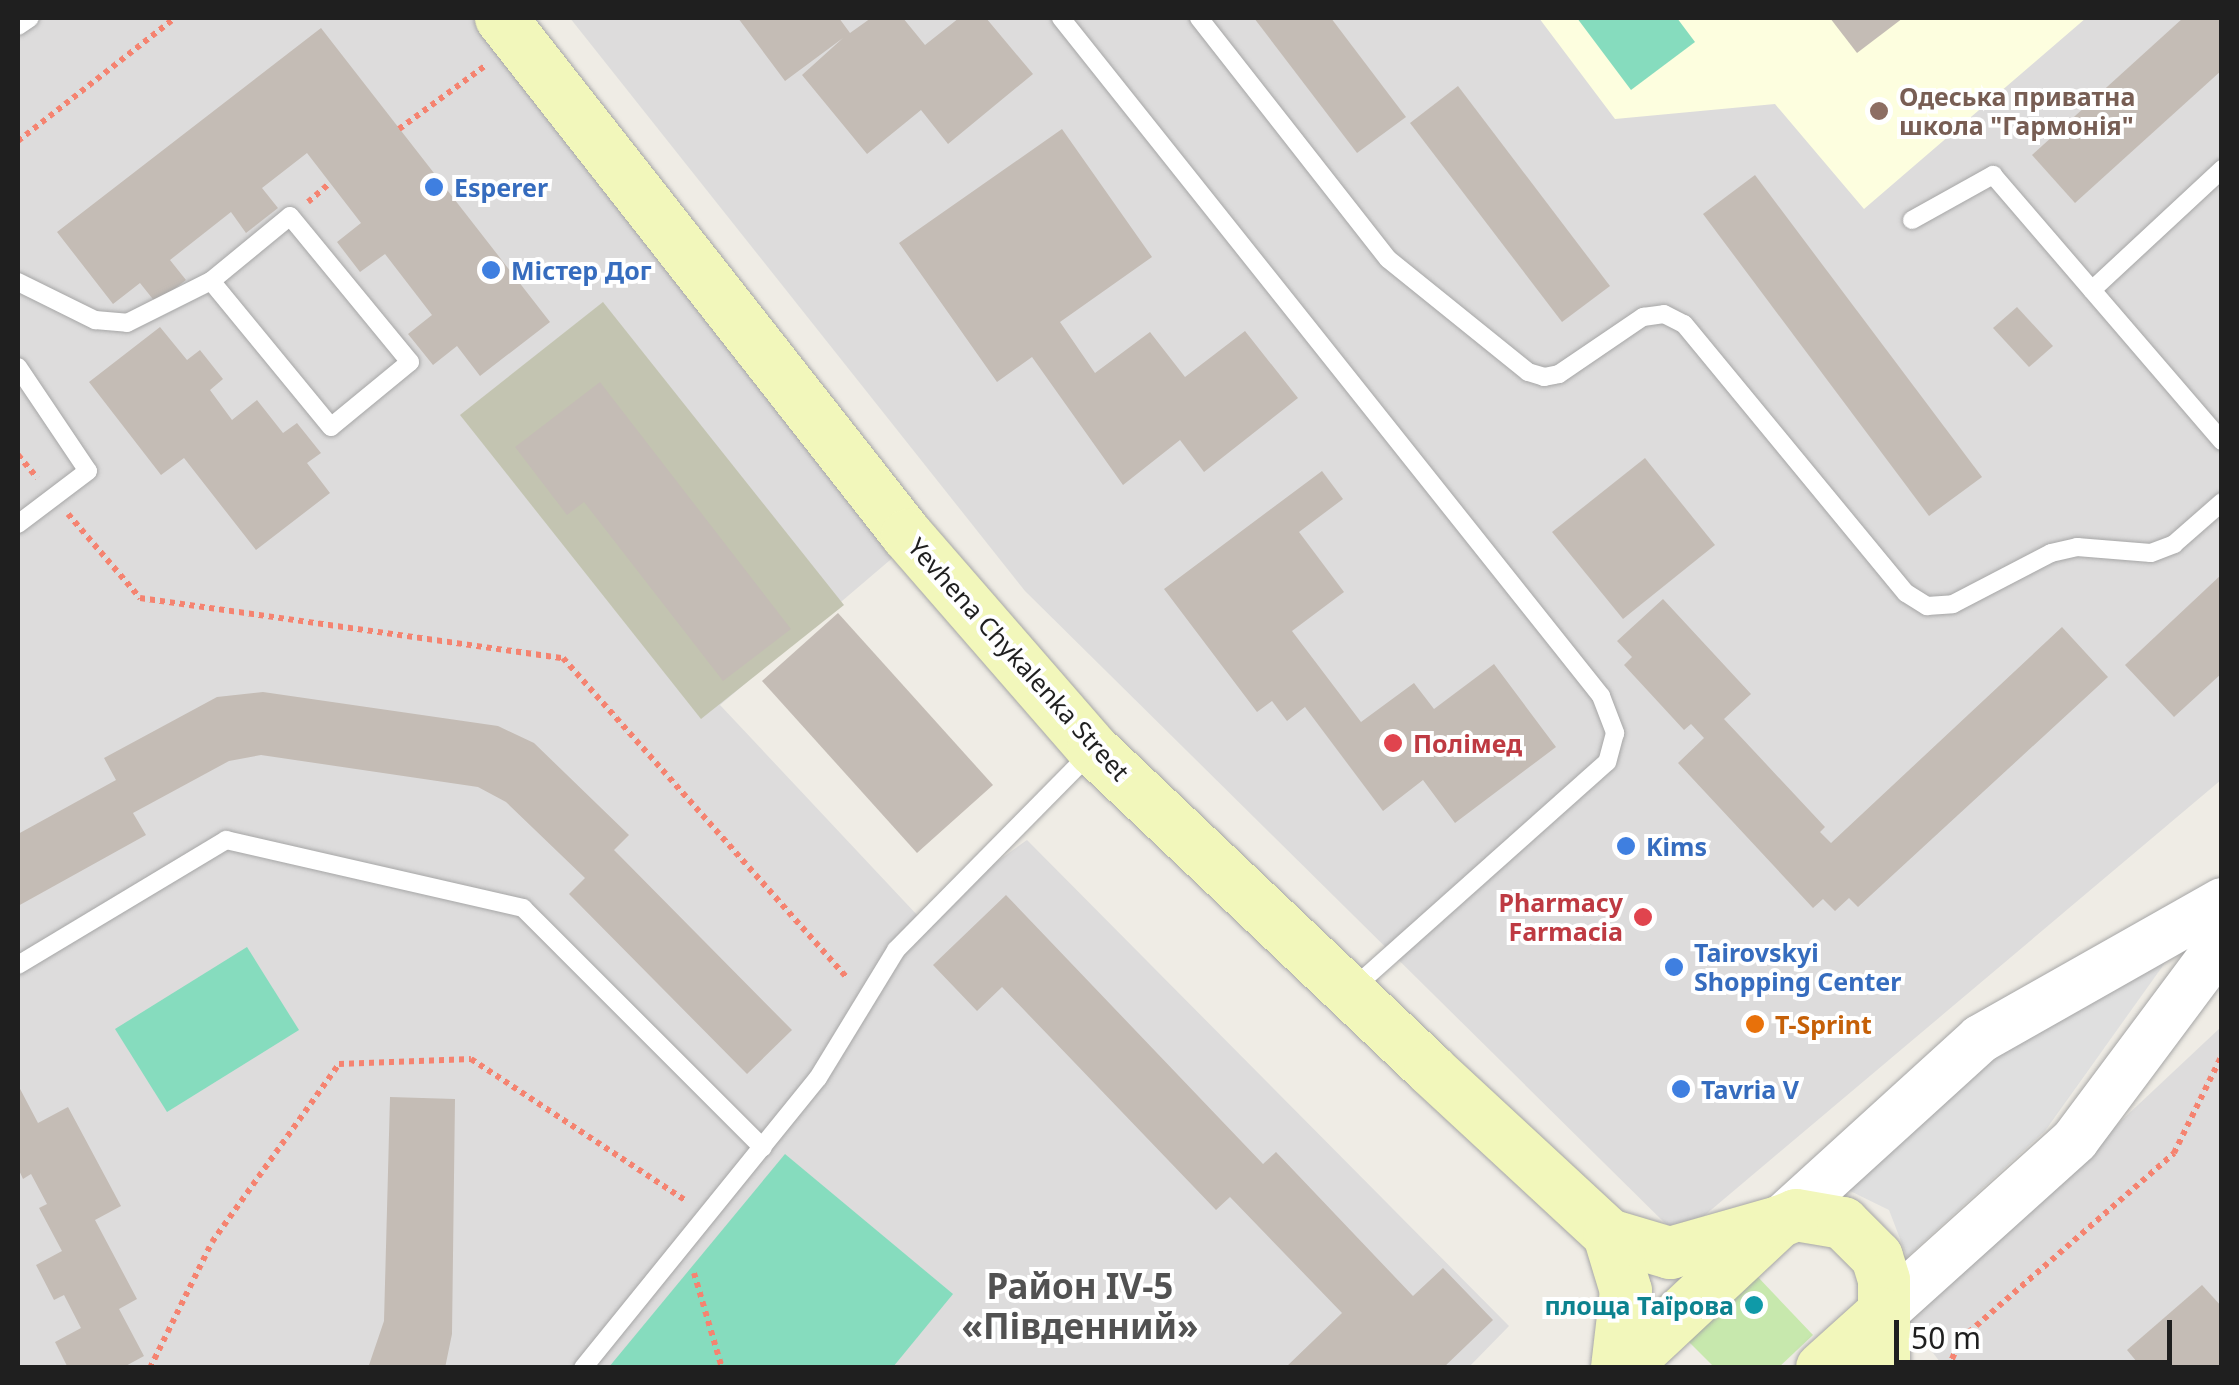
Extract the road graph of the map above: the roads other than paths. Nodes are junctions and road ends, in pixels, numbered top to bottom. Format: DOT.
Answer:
graph roads {
  1 [pos="30,18"];
  2 [pos="1062,18"];
  3 [pos="1199,18"];
  4 [pos="18,26"];
  5 [pos="510,29"];
  6 [pos="2220,174"];
  7 [pos="1912,220"];
  8 [pos="18,282"];
  9 [pos="211,282"];
  10 [pos="2092,290"];
  11 [pos="18,367"];
  12 [pos="2222,441"];
  13 [pos="2222,502"];
  14 [pos="18,524"];
  15 [pos="1093,749"];
  16 [pos="2222,902"];
  17 [pos="2222,944"];
  18 [pos="18,964"];
  19 [pos="1348,992"];
  20 [pos="763,1148"];
  21 [pos="1779,1222"];
  22 [pos="1609,1235"];
  23 [pos="1882,1314"];
  24 [pos="583,1368"];
  25 [pos="1620,1368"];
  26 [pos="1822,1368"];
  27 [pos="1884,1368"];
  1 -- 4 [label="lane"];
  2 -- 19 [label="lane"];
  3 -- 13 [label="lane"];
  5 -- 15 [label="main road, Yevhena Chykalenka Street"];
  6 -- 10 [label="lane"];
  7 -- 10 [label="lane"];
  8 -- 9 [label="lane"];
  9 -- 9 [label="lane"];
  10 -- 12 [label="lane"];
  11 -- 14 [label="lane"];
  15 -- 19 [label="main road, Yevhena Chykalenka Street"];
  15 -- 20 [label="lane"];
  16 -- 21 [label="street"];
  17 -- 23 [label="street"];
  18 -- 20 [label="lane"];
  19 -- 22 [label="main road, Yevhena Chykalenka Street"];
  20 -- 24 [label="lane"];
  21 -- 22 [label="main road, Yevhena Chykalenka Street"];
  21 -- 23 [label="main road"];
  21 -- 25 [label="main road"];
  22 -- 25 [label="main road"];
  23 -- 26 [label="main road"];
  23 -- 27 [label="main road"];
}
